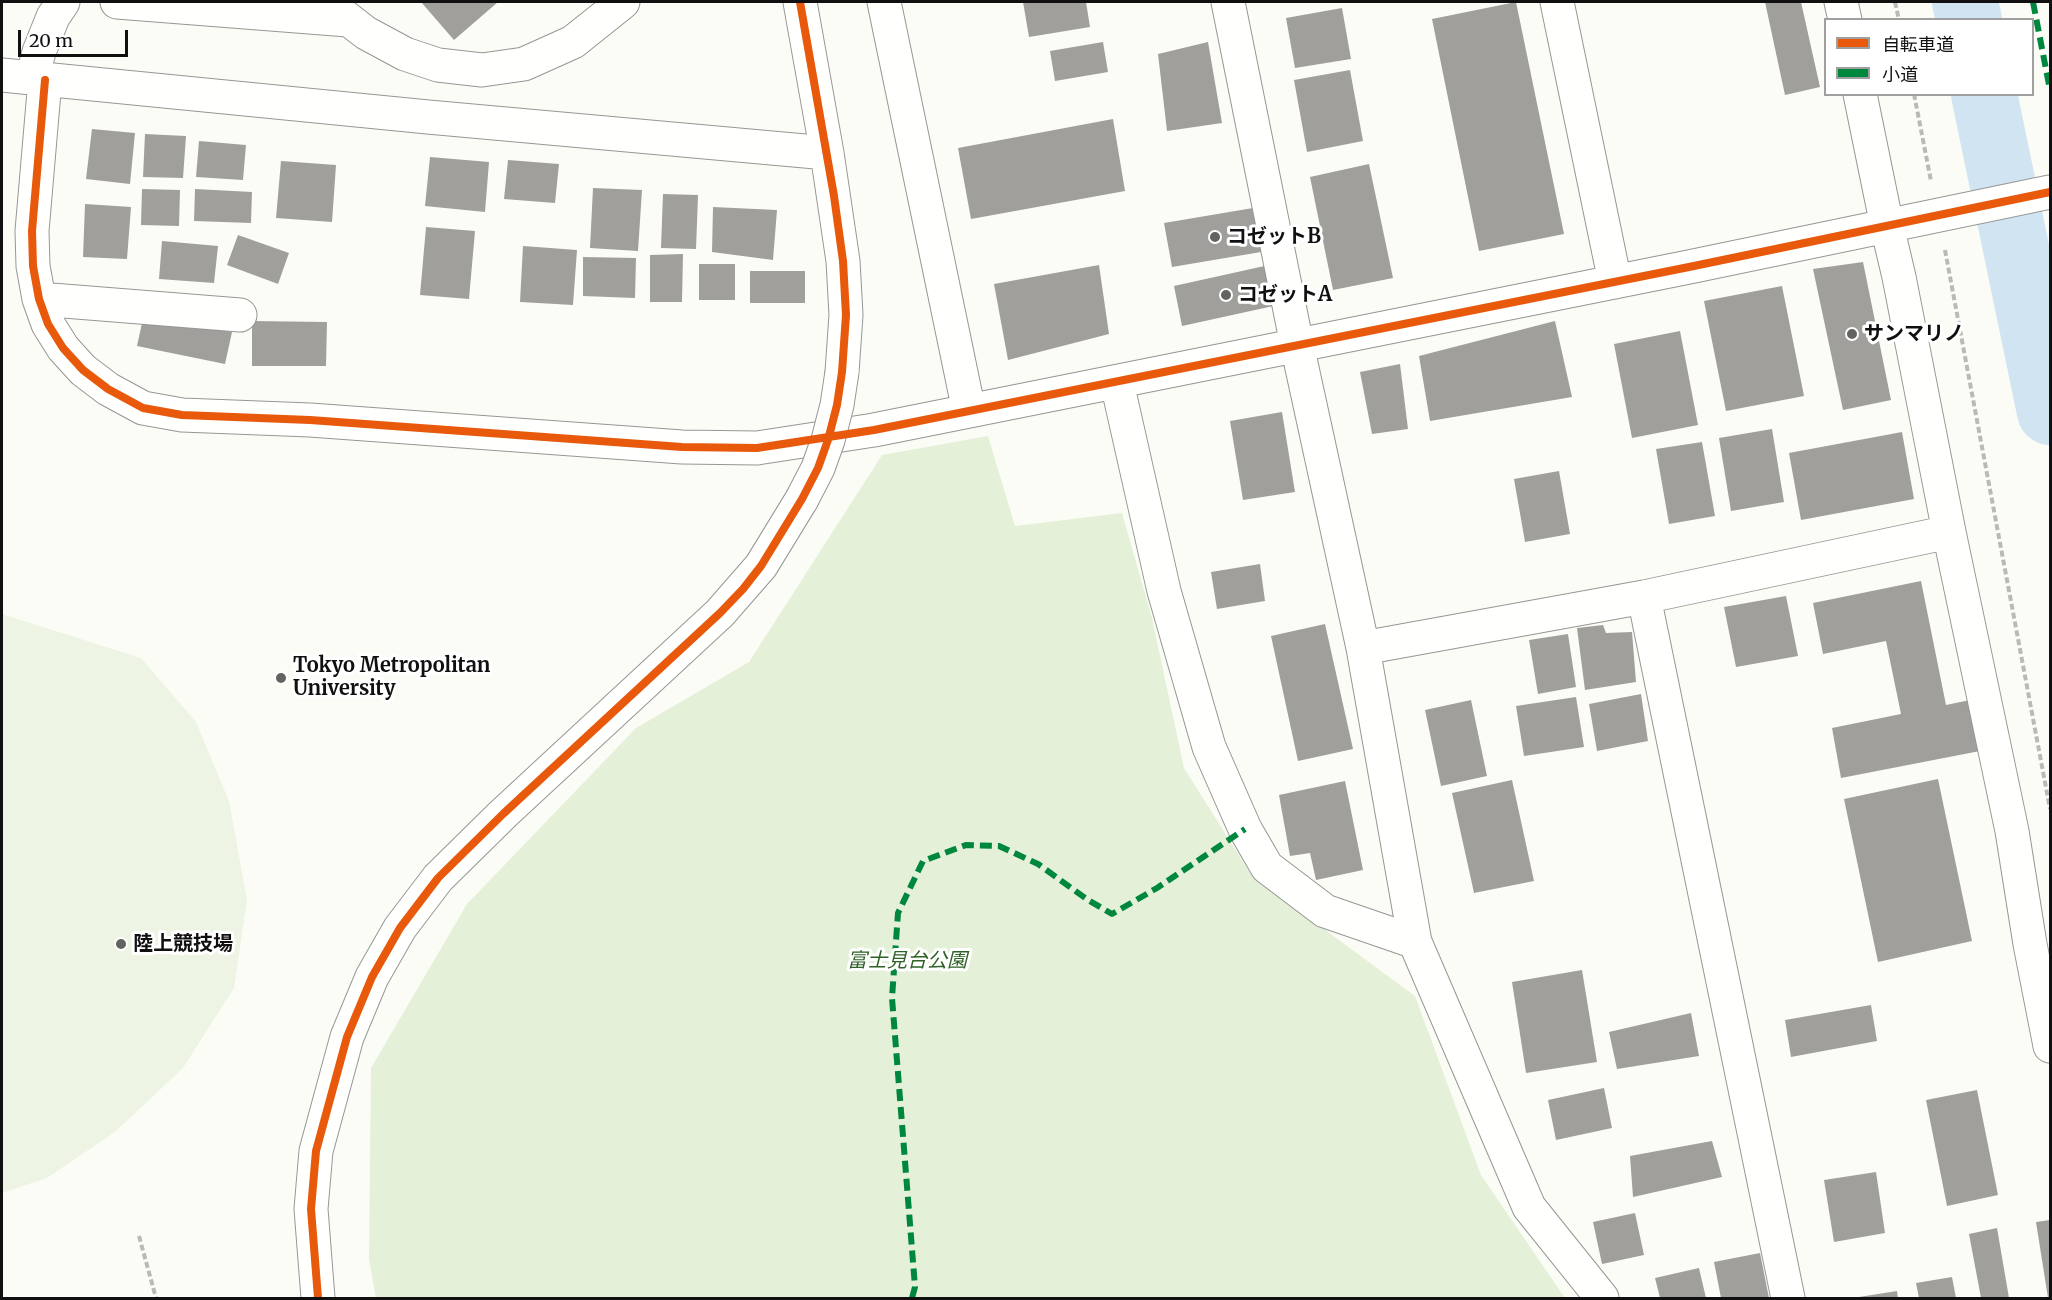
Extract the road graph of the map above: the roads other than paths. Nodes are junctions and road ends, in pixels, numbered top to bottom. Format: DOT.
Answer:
graph roads {
  1 [pos="63,2"];
  2 [pos="117,2"];
  3 [pos="622,2"];
  4 [pos="800,2"];
  5 [pos="884,2"];
  6 [pos="1228,2"];
  7 [pos="1557,2"];
  8 [pos="1841,2"];
  9 [pos="337,11"];
  10 [pos="1845,18"];
  11 [pos="26,78"];
  12 [pos="1860,96"];
  13 [pos="827,153"];
  14 [pos="2050,192"];
  15 [pos="1887,226"];
  16 [pos="1615,282"];
  17 [pos="39,299"];
  18 [pos="240,315"];
  19 [pos="1297,345"];
  20 [pos="1117,383"];
  21 [pos="969,411"];
  22 [pos="1949,532"];
  23 [pos="1644,597"];
  24 [pos="1363,648"];
  25 [pos="1415,942"];
  26 [pos="2050,1046"];
  27 [pos="318,1299"];
  28 [pos="1602,1299"];
  29 [pos="1788,1299"];
  1 -- 11 [label="street"];
  2 -- 9 [label="street"];
  3 -- 9 [label="street"];
  4 -- 13 [label="street"];
  5 -- 21 [label="street"];
  6 -- 19 [label="street"];
  7 -- 16 [label="street"];
  8 -- 10 [label="street"];
  11 -- 13 [label="street"];
  11 -- 17 [label="street"];
  12 -- 15 [label="street"];
  13 -- 27 [label="street, bridge"];
  14 -- 15 [label="street"];
  15 -- 16 [label="street"];
  15 -- 22 [label="street"];
  16 -- 19 [label="street"];
  17 -- 18 [label="street"];
  17 -- 21 [label="street"];
  19 -- 20 [label="street"];
  19 -- 24 [label="street"];
  20 -- 21 [label="street"];
  20 -- 25 [label="street"];
  22 -- 23 [label="street"];
  22 -- 26 [label="street"];
  23 -- 24 [label="street"];
  23 -- 29 [label="street"];
  24 -- 25 [label="street"];
  25 -- 28 [label="street"];
}
